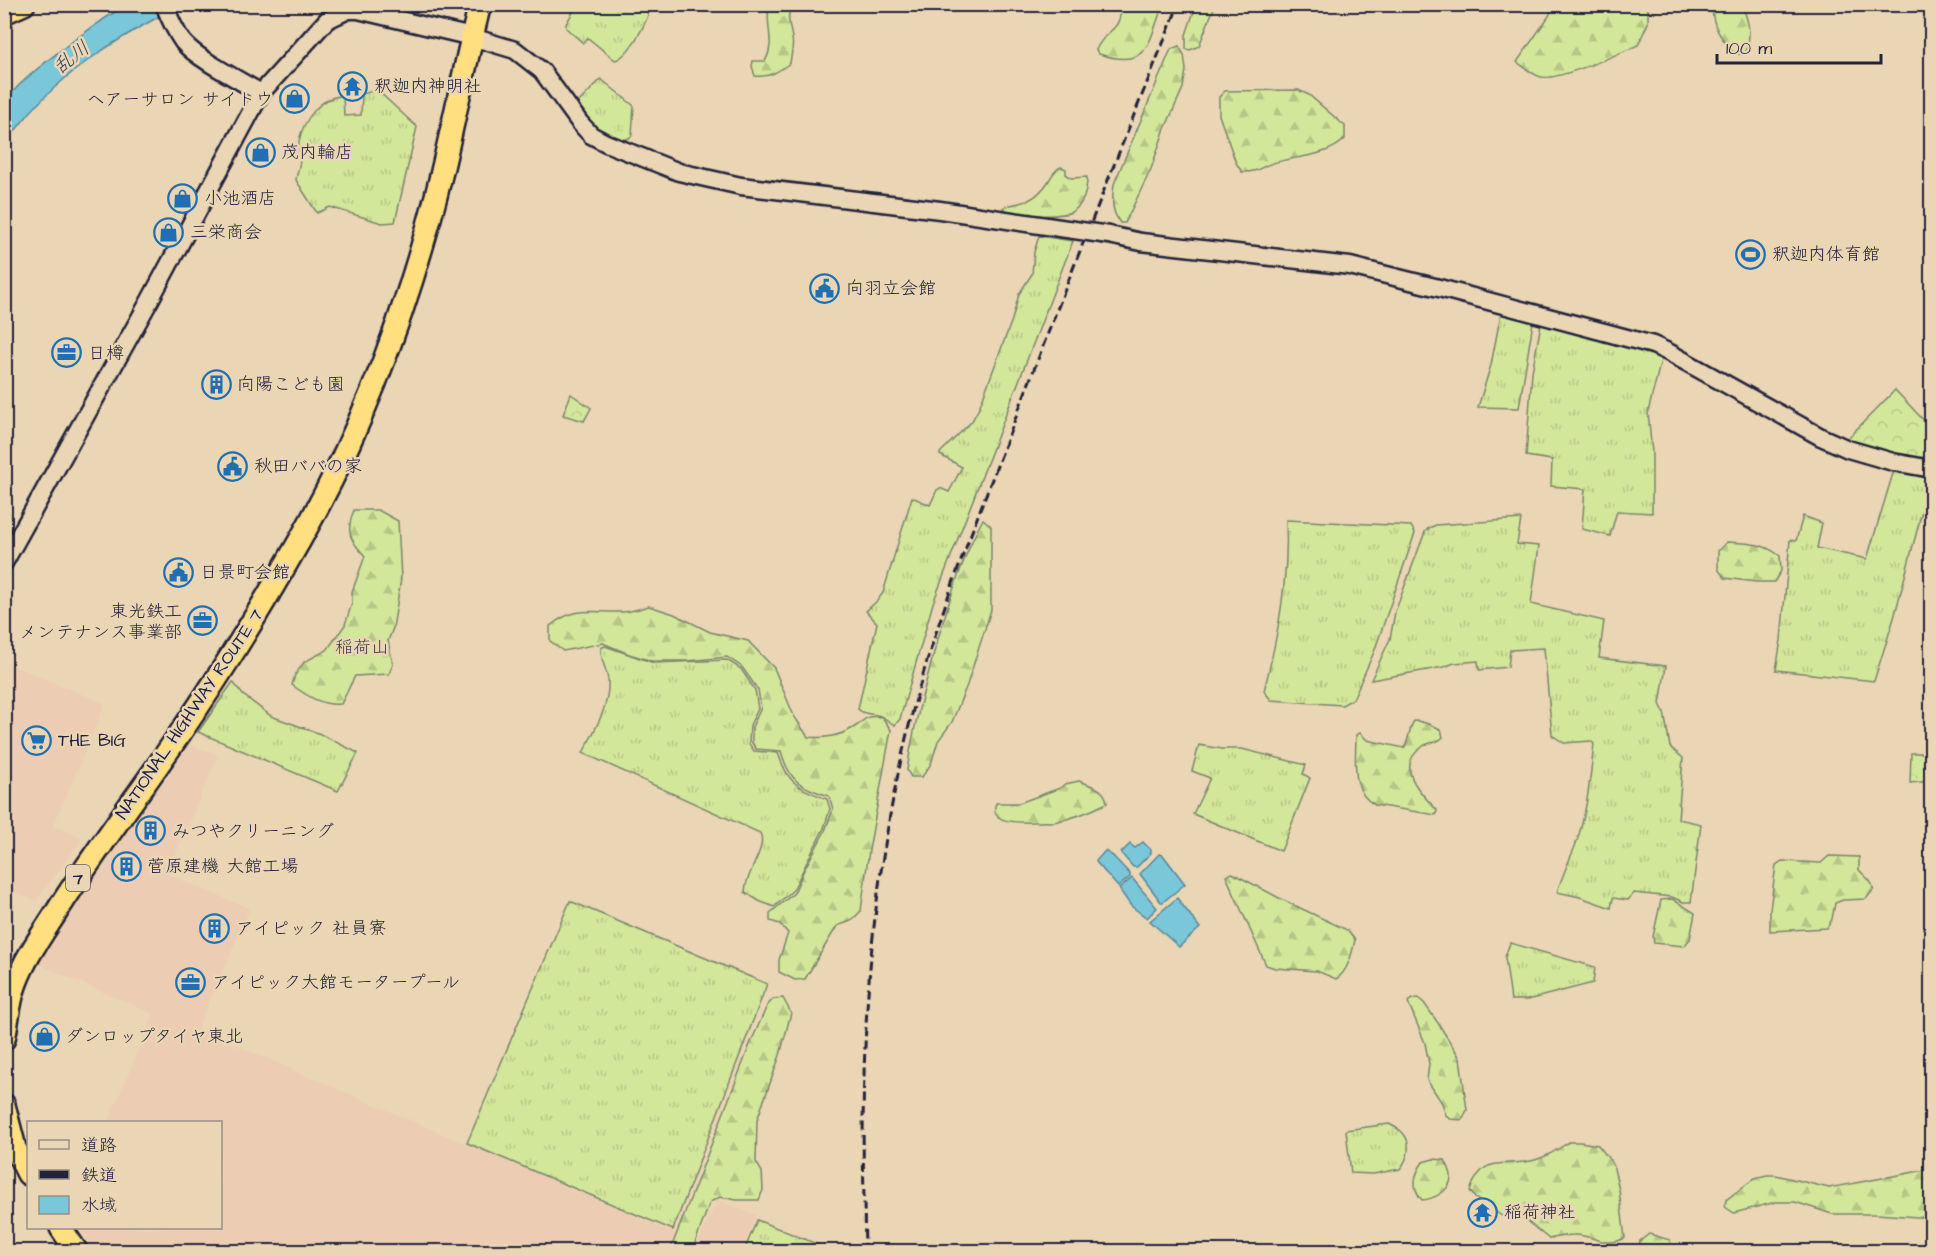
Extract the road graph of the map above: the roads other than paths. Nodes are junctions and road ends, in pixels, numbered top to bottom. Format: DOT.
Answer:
graph roads {
  1 [pos="24,4"];
  2 [pos="480,4"];
  3 [pos="166,11"];
  4 [pos="4,13"];
  5 [pos="472,36"];
  6 [pos="261,93"];
  7 [pos="1932,469"];
  8 [pos="4,563"];
  9 [pos="4,1040"];
  10 [pos="4,1106"];
  11 [pos="27,1172"];
  12 [pos="62,1229"];
  13 [pos="77,1251"];
  1 -- 4 [label="highway"];
  2 -- 5 [label="highway, NATIONAL HIGHWAY ROUTE 7 / 7"];
  3 -- 6 [label="street"];
  5 -- 6 [label="street"];
  5 -- 7 [label="street, bridge"];
  5 -- 9 [label="highway, NATIONAL HIGHWAY ROUTE 7 / 7"];
  6 -- 8 [label="street"];
  10 -- 11 [label="highway"];
  12 -- 13 [label="highway"];
}
